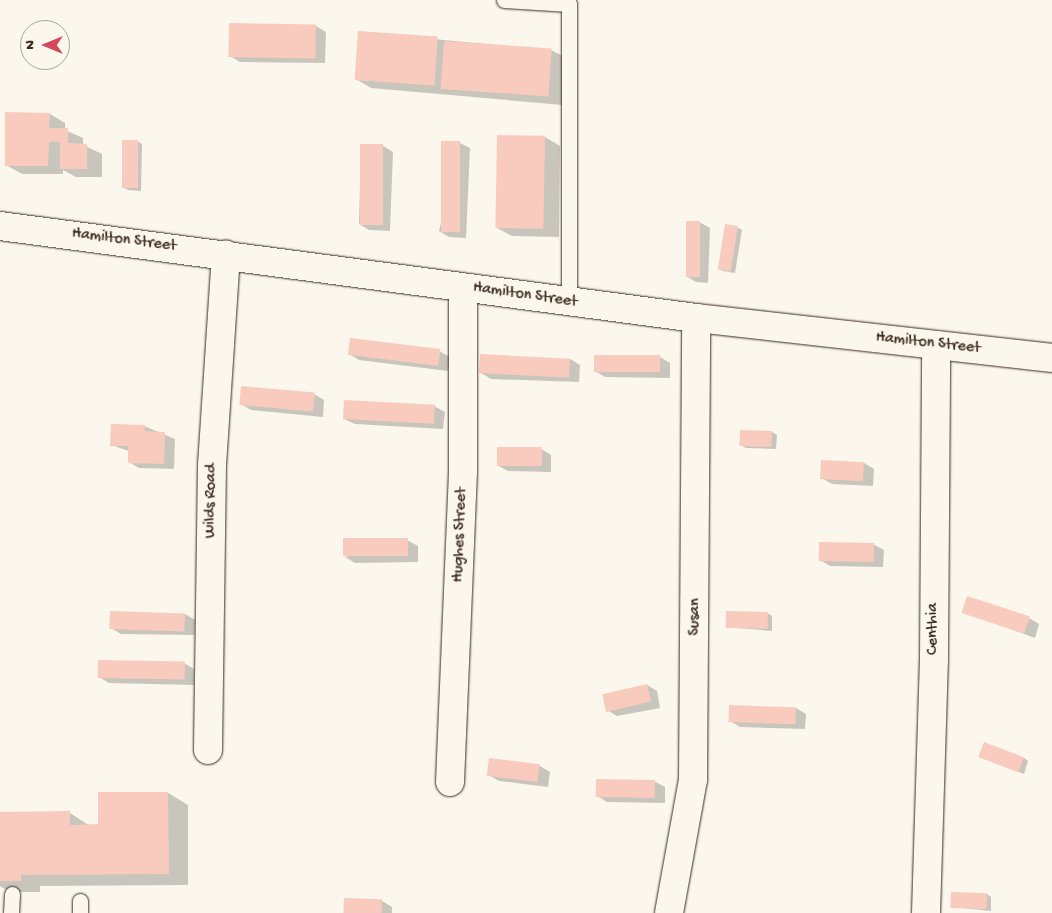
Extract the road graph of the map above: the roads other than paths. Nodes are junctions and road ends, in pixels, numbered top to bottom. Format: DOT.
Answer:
graph roads {
  1 [pos="504,0"];
  2 [pos="0,226"];
  3 [pos="226,254"];
  4 [pos="463,288"];
  5 [pos="569,302"];
  6 [pos="696,318"];
  7 [pos="936,345"];
  8 [pos="1052,358"];
  9 [pos="208,750"];
  10 [pos="450,782"];
  11 [pos="12,894"];
  12 [pos="11,913"];
  13 [pos="669,913"];
  14 [pos="926,913"];
  1 -- 5 [label="lane"];
  2 -- 3 [label="street, Hamilton Street"];
  3 -- 4 [label="street, Hamilton Street"];
  3 -- 9 [label="street, Wilds Road"];
  4 -- 5 [label="street, Hamilton Street"];
  4 -- 10 [label="street, Hughes Street"];
  5 -- 6 [label="street, Hamilton Street"];
  6 -- 7 [label="street, Hamilton Street"];
  6 -- 13 [label="street, Susan"];
  7 -- 8 [label="street, Hamilton Street"];
  7 -- 14 [label="street, Centhia"];
  11 -- 12 [label="lane"];
}
